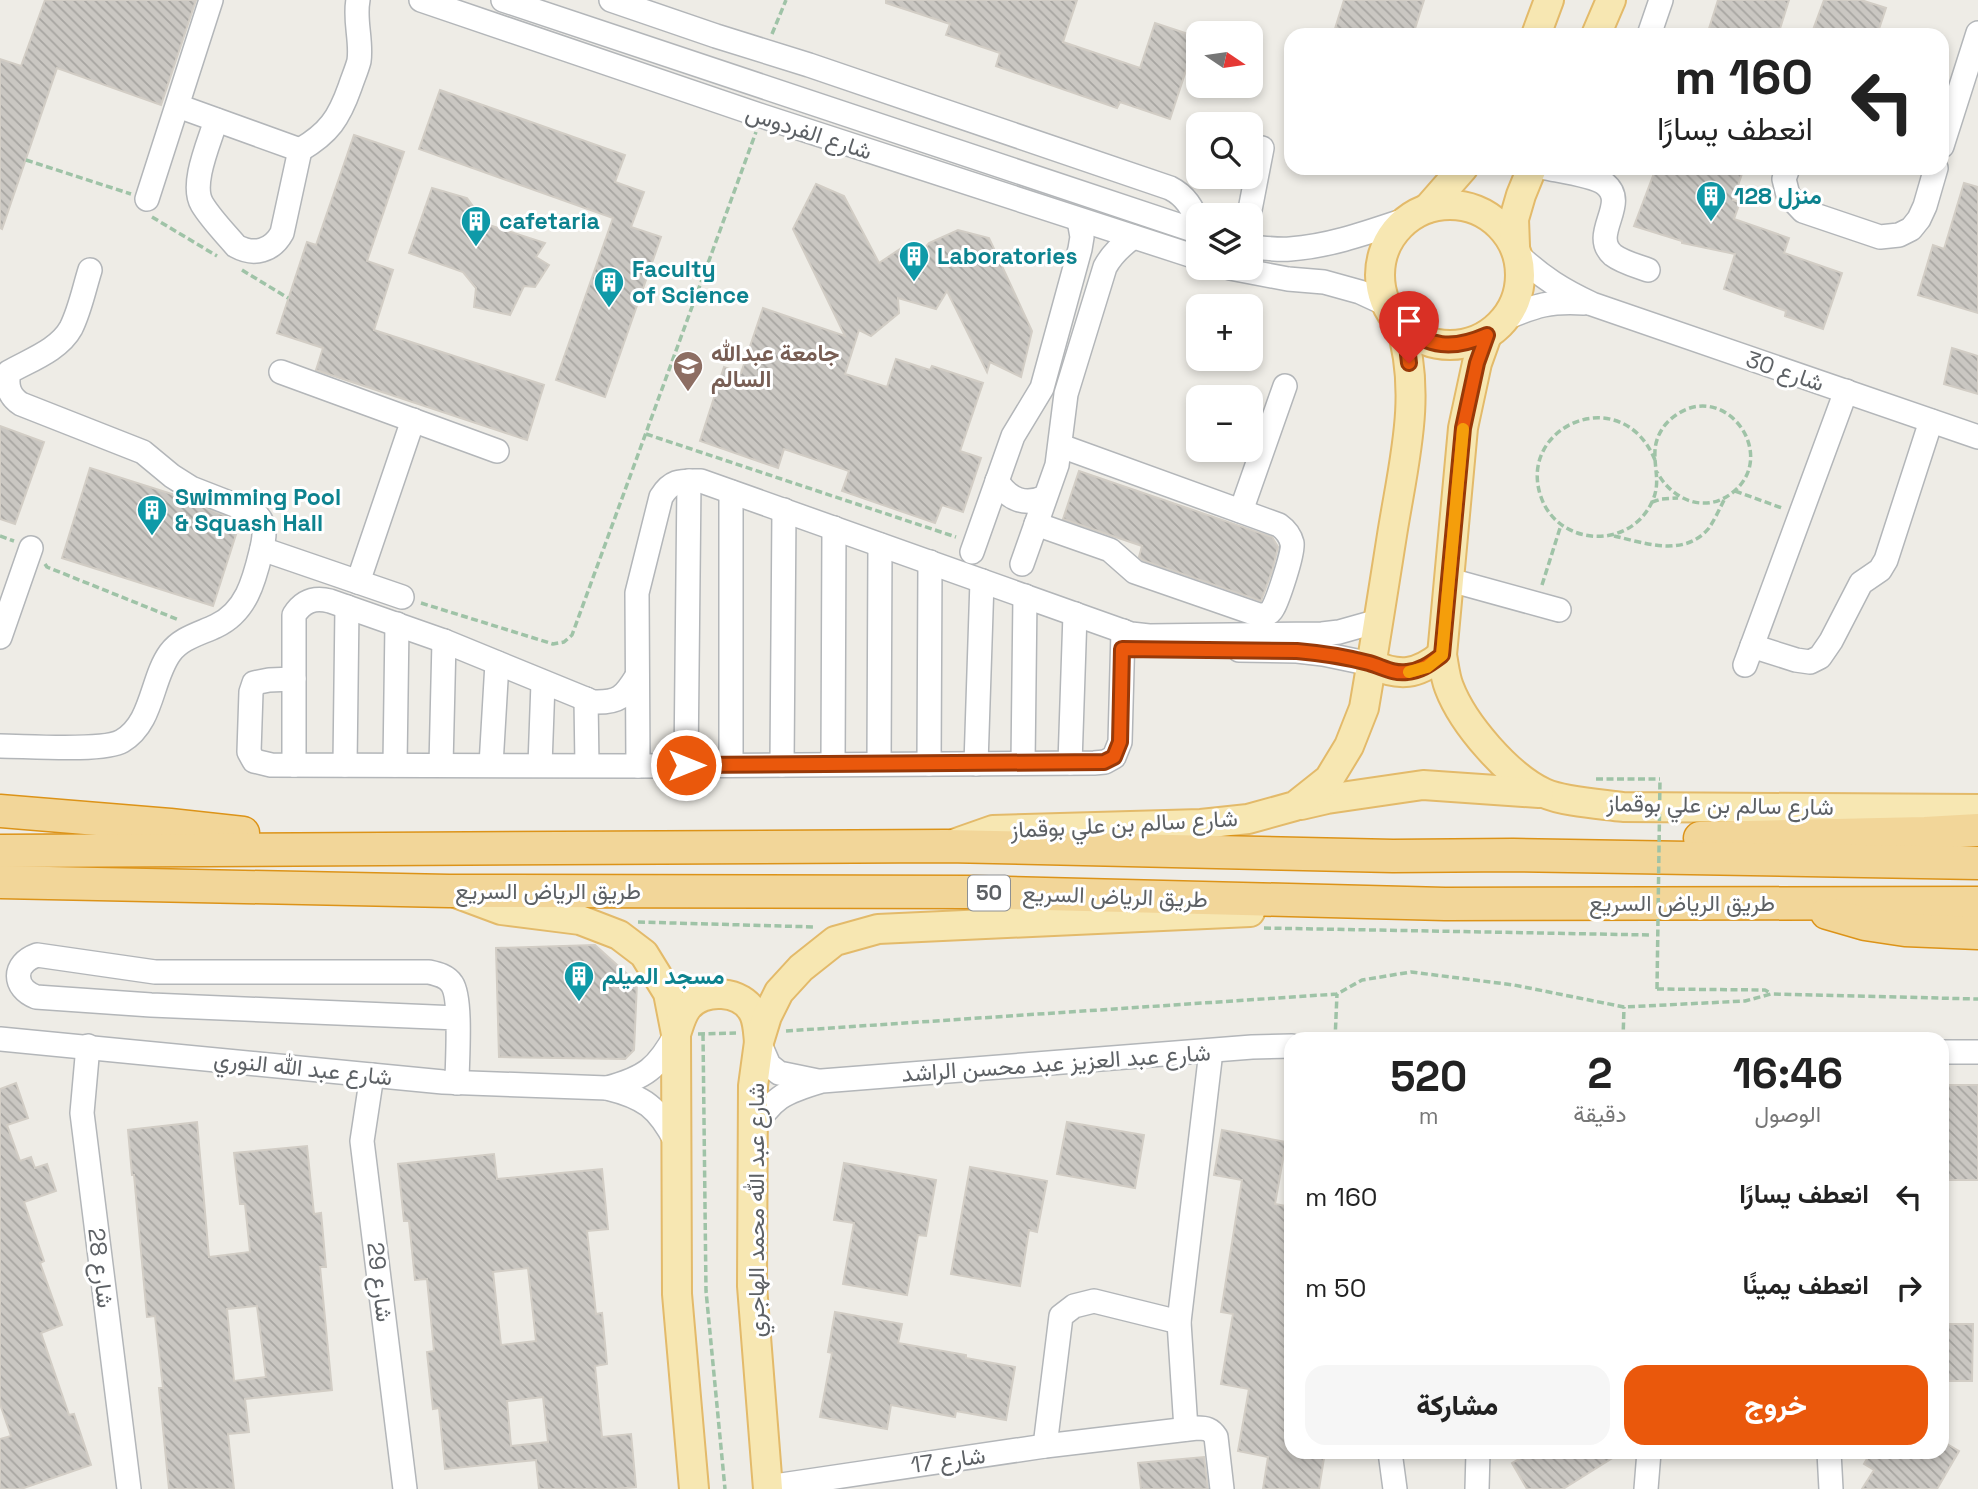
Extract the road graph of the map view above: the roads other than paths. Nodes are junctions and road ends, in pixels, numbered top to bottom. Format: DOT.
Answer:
graph roads {
  1 [pos="211,0"];
  2 [pos="358,0"];
  3 [pos="421,0"];
  4 [pos="503,0"];
  5 [pos="611,0"];
  6 [pos="1549,0"];
  7 [pos="1611,0"];
  8 [pos="1661,0"];
  9 [pos="1539,28"];
  10 [pos="1599,28"];
  11 [pos="1651,28"];
  12 [pos="1978,33"];
  13 [pos="716,36"];
  14 [pos="809,65"];
  15 [pos="734,78"];
  16 [pos="767,89"];
  17 [pos="178,106"];
  18 [pos="1949,113"];
  19 [pos="216,120"];
  20 [pos="300,149"];
  21 [pos="1456,175"];
  22 [pos="1529,175"];
  23 [pos="1576,175"];
  24 [pos="1785,175"];
  25 [pos="1934,175"];
  26 [pos="147,199"];
  27 [pos="1188,203"];
  28 [pos="1418,213"];
  29 [pos="1079,220"];
  30 [pos="1186,228"];
  31 [pos="1133,237"];
  32 [pos="1263,248"];
  33 [pos="1516,251"];
  34 [pos="1186,254"];
  35 [pos="90,270"];
  36 [pos="1648,270"];
  37 [pos="1263,274"];
  38 [pos="1592,304"];
  39 [pos="1393,314"];
  40 [pos="1496,327"];
  41 [pos="281,372"];
  42 [pos="1286,386"];
  43 [pos="1846,391"];
  44 [pos="413,420"];
  45 [pos="1931,421"];
  46 [pos="1978,437"];
  47 [pos="1061,446"];
  48 [pos="497,451"];
  49 [pos="689,481"];
  50 [pos="997,481"];
  51 [pos="731,492"];
  52 [pos="1045,497"];
  53 [pos="784,510"];
  54 [pos="1241,511"];
  55 [pos="1036,524"];
  56 [pos="834,528"];
  57 [pos="880,545"];
  58 [pos="31,548"];
  59 [pos="974,548"];
  60 [pos="262,549"];
  61 [pos="930,562"];
  62 [pos="1022,565"];
  63 [pos="1450,580"];
  64 [pos="982,581"];
  65 [pos="358,582"];
  66 [pos="1025,596"];
  67 [pos="402,597"];
  68 [pos="347,607"];
  69 [pos="1559,610"];
  70 [pos="1075,614"];
  71 [pos="1378,621"];
  72 [pos="397,624"];
  73 [pos="0,637"];
  74 [pos="1123,640"];
  75 [pos="444,641"];
  76 [pos="1442,655"];
  77 [pos="496,663"];
  78 [pos="1371,664"];
  79 [pos="637,676"];
  80 [pos="294,679"];
  81 [pos="543,682"];
  82 [pos="586,699"];
  83 [pos="0,746"];
  84 [pos="1023,763"];
  85 [pos="1070,763"];
  86 [pos="833,764"];
  87 [pos="879,764"];
  88 [pos="929,764"];
  89 [pos="976,764"];
  90 [pos="294,765"];
  91 [pos="345,765"];
  92 [pos="395,765"];
  93 [pos="441,765"];
  94 [pos="491,765"];
  95 [pos="540,765"];
  96 [pos="587,765"];
  97 [pos="686,765"];
  98 [pos="731,765"];
  99 [pos="782,765"];
  100 [pos="638,766"];
  101 [pos="1545,793"];
  102 [pos="1295,806"];
  103 [pos="1978,808"];
  104 [pos="0,811"];
  105 [pos="1978,830"];
  106 [pos="946,846"];
  107 [pos="390,850"];
  108 [pos="0,851"];
  109 [pos="1514,855"];
  110 [pos="1978,863"];
  111 [pos="0,882"];
  112 [pos="129,885"];
  113 [pos="449,891"];
  114 [pos="0,896"];
  115 [pos="1796,902"];
  116 [pos="1978,903"];
  117 [pos="1445,904"];
  118 [pos="1978,933"];
  119 [pos="457,1018"];
  120 [pos="690,1034"];
  121 [pos="760,1036"];
  122 [pos="0,1039"];
  123 [pos="88,1046"];
  124 [pos="1284,1046"];
  125 [pos="1212,1051"];
  126 [pos="1949,1052"];
  127 [pos="1978,1052"];
  128 [pos="373,1074"];
  129 [pos="822,1081"];
  130 [pos="457,1083"];
  131 [pos="607,1088"];
  132 [pos="752,1132"];
  133 [pos="676,1142"];
  134 [pos="1178,1322"];
  135 [pos="1186,1429"];
  136 [pos="1045,1446"];
  137 [pos="1391,1459"];
  138 [pos="1478,1459"];
  139 [pos="1648,1459"];
  140 [pos="1829,1459"];
  141 [pos="768,1488"];
  142 [pos="129,1489"];
  143 [pos="405,1489"];
  144 [pos="694,1489"];
  145 [pos="1222,1489"];
  146 [pos="1395,1489"];
  147 [pos="1477,1489"];
  148 [pos="1646,1489"];
  149 [pos="1830,1489"];
  1 -- 17 [label="street"];
  2 -- 20 [label="street"];
  3 -- 29 [label="street, شارع الفردوس"];
  4 -- 15 [label="street, شارع الفردوس"];
  5 -- 13 [label="street"];
  6 -- 9 [label="main road"];
  7 -- 10 [label="main road"];
  8 -- 11 [label="street"];
  12 -- 18 [label="street"];
  13 -- 14 [label="street"];
  13 -- 15 [label="street"];
  14 -- 16 [label="street"];
  14 -- 27 [label="street"];
  15 -- 16 [label="street, شارع الفردوس"];
  16 -- 30 [label="street, شارع الفردوس"];
  17 -- 19 [label="street"];
  17 -- 26 [label="street"];
  19 -- 20 [label="street"];
  19 -- 20 [label="street"];
  21 -- 28 [label="main road"];
  22 -- 33 [label="main road"];
  23 -- 36 [label="street"];
  24 -- 25 [label="street"];
  28 -- 32 [label="street"];
  28 -- 33 [label="main road"];
  28 -- 39 [label="main road"];
  29 -- 31 [label="street, شارع الفردوس"];
  29 -- 50 [label="street"];
  31 -- 34 [label="street, شارع الفردوس"];
  31 -- 47 [label="street"];
  33 -- 38 [label="street, شارع 30"];
  33 -- 40 [label="main road"];
  35 -- 60 [label="street"];
  37 -- 39 [label="street"];
  38 -- 40 [label="street, شارع 30"];
  38 -- 43 [label="street, شارع 30"];
  39 -- 40 [label="main road"];
  39 -- 71 [label="main road, شارع سالم بن علي بوقماز"];
  40 -- 63 [label="main road, شارع سالم بن علي بوقماز"];
  41 -- 44 [label="street"];
  42 -- 54 [label="street"];
  43 -- 45 [label="street, شارع 30"];
  43 -- 45 [label="street"];
  44 -- 48 [label="street"];
  44 -- 65 [label="street"];
  45 -- 46 [label="street, شارع 30"];
  47 -- 52 [label="street"];
  47 -- 54 [label="street"];
  49 -- 51 [label="street"];
  49 -- 79 [label="street"];
  49 -- 97 [label="street"];
  50 -- 52 [label="street"];
  50 -- 59 [label="street"];
  51 -- 53 [label="street"];
  51 -- 98 [label="street"];
  52 -- 55 [label="street"];
  53 -- 56 [label="street"];
  53 -- 99 [label="street"];
  54 -- 55 [label="street"];
  55 -- 62 [label="street"];
  56 -- 57 [label="street"];
  56 -- 86 [label="street"];
  57 -- 61 [label="street"];
  57 -- 87 [label="street"];
  58 -- 73 [label="street"];
  60 -- 65 [label="street"];
  60 -- 83 [label="street"];
  61 -- 64 [label="street"];
  61 -- 88 [label="street"];
  63 -- 69 [label="street"];
  63 -- 76 [label="main road, شارع سالم بن علي بوقماز"];
  64 -- 66 [label="street"];
  64 -- 89 [label="street"];
  65 -- 67 [label="street"];
  66 -- 70 [label="street"];
  66 -- 84 [label="street"];
  68 -- 72 [label="street"];
  68 -- 80 [label="street"];
  68 -- 91 [label="street"];
  70 -- 74 [label="street"];
  70 -- 85 [label="street"];
  71 -- 74 [label="street"];
  71 -- 78 [label="main road, شارع سالم بن علي بوقماز"];
  72 -- 75 [label="street"];
  72 -- 92 [label="street"];
  74 -- 78 [label="street"];
  74 -- 85 [label="street"];
  75 -- 77 [label="street"];
  75 -- 93 [label="street"];
  76 -- 78 [label="main road"];
  76 -- 101 [label="main road, شارع سالم بن علي بوقماز"];
  77 -- 81 [label="street"];
  77 -- 94 [label="street"];
  78 -- 102 [label="main road, شارع سالم بن علي بوقماز"];
  79 -- 82 [label="street"];
  79 -- 100 [label="street"];
  80 -- 90 [label="street"];
  80 -- 90 [label="street"];
  81 -- 82 [label="street"];
  81 -- 95 [label="street"];
  82 -- 96 [label="street"];
  84 -- 85 [label="street"];
  84 -- 89 [label="street"];
  86 -- 87 [label="street"];
  86 -- 99 [label="street"];
  87 -- 88 [label="street"];
  88 -- 89 [label="street"];
  90 -- 91 [label="street"];
  91 -- 92 [label="street"];
  92 -- 93 [label="street"];
  93 -- 94 [label="street"];
  94 -- 95 [label="street"];
  95 -- 96 [label="street"];
  96 -- 100 [label="street"];
  97 -- 98 [label="street"];
  97 -- 100 [label="street"];
  98 -- 99 [label="street"];
  101 -- 102 [label="main road"];
  101 -- 103 [label="main road, شارع سالم بن علي بوقماز"];
  102 -- 106 [label="main road, شارع سالم بن علي بوقماز"];
  104 -- 107 [label="highway"];
  105 -- 109 [label="highway"];
  106 -- 107 [label="highway, طريق الرياض السريع / 50"];
  106 -- 109 [label="highway, طريق الرياض السريع / 50"];
  107 -- 108 [label="highway, طريق الرياض السريع / 50"];
  109 -- 110 [label="highway, طريق الرياض السريع / 50"];
  111 -- 112 [label="highway, طريق الرياض السريع / 50"];
  112 -- 113 [label="highway, طريق الرياض السريع / 50"];
  112 -- 114 [label="highway"];
  113 -- 117 [label="highway, طريق الرياض السريع / 50"];
  113 -- 120 [label="main road"];
  115 -- 116 [label="highway, طريق الرياض السريع / 50"];
  115 -- 117 [label="highway, طريق الرياض السريع / 50"];
  115 -- 118 [label="highway"];
  117 -- 121 [label="main road, شارع عبد الله محمد الهاجري"];
  119 -- 119 [label="street"];
  119 -- 130 [label="street"];
  120 -- 121 [label="main road"];
  120 -- 131 [label="street, شارع عبد الله النوري"];
  120 -- 133 [label="main road"];
  121 -- 129 [label="street, شارع عبد العزيز عبد محسن الراشد"];
  121 -- 132 [label="main road, شارع عبد الله محمد الهاجري"];
  122 -- 123 [label="street, شارع عبد الله النوري"];
  123 -- 128 [label="street, شارع عبد الله النوري"];
  123 -- 142 [label="street, شارع 28"];
  124 -- 125 [label="street, شارع عبد العزيز عبد محسن الراشد"];
  125 -- 129 [label="street, شارع عبد العزيز عبد محسن الراشد"];
  125 -- 134 [label="street"];
  126 -- 127 [label="street"];
  128 -- 130 [label="street, شارع عبد الله النوري"];
  128 -- 143 [label="street, شارع 29"];
  129 -- 132 [label="street, شارع عبد العزيز عبد محسن الراشد"];
  130 -- 131 [label="street, شارع عبد الله النوري"];
  131 -- 133 [label="street, شارع عبد الله النوري"];
  132 -- 141 [label="main road, شارع عبد الله محمد الهاجري"];
  133 -- 144 [label="main road"];
  134 -- 135 [label="street"];
  134 -- 136 [label="street"];
  135 -- 136 [label="street, شارع 17"];
  135 -- 145 [label="street"];
  136 -- 141 [label="street, شارع 17"];
  137 -- 146 [label="street"];
  138 -- 147 [label="street"];
  139 -- 148 [label="street"];
  140 -- 149 [label="street"];
}
